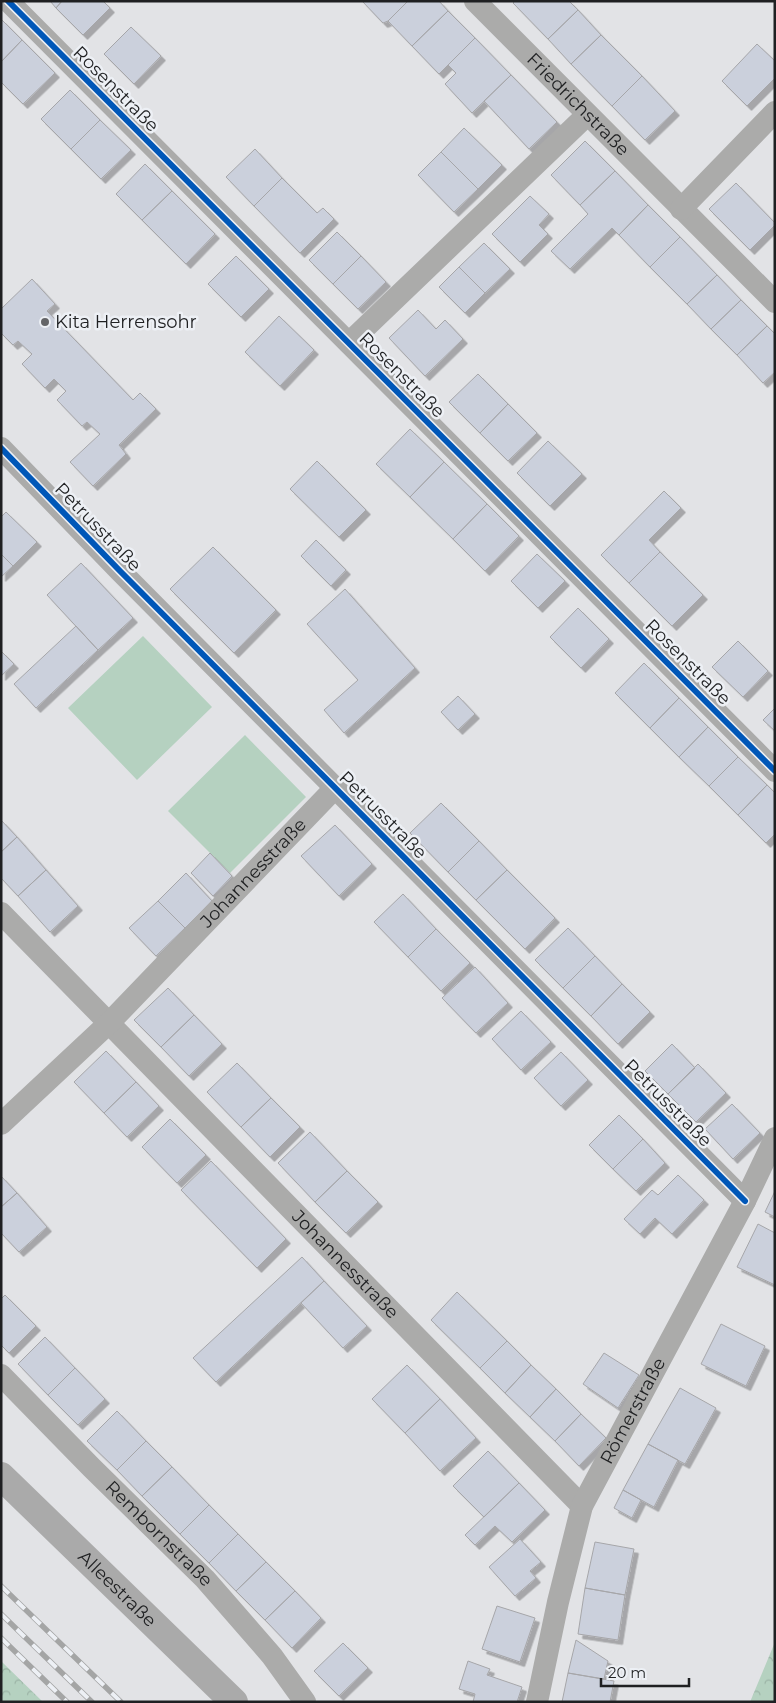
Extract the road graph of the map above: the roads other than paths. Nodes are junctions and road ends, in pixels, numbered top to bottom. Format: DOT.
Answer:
graph roads {
  1 [pos="8,1"];
  2 [pos="475,1"];
  3 [pos="775,112"];
  4 [pos="587,115"];
  5 [pos="681,209"];
  6 [pos="775,302"];
  7 [pos="348,343"];
  8 [pos="1,448"];
  9 [pos="775,771"];
  10 [pos="335,788"];
  11 [pos="1,913"];
  12 [pos="109,1023"];
  13 [pos="1,1124"];
  14 [pos="775,1138"];
  15 [pos="745,1201"];
  16 [pos="1,1375"];
  17 [pos="1,1476"];
  18 [pos="582,1506"];
  19 [pos="234,1702"];
  20 [pos="305,1702"];
  21 [pos="537,1702"];
  1 -- 7 [label="street, Rosenstraße"];
  2 -- 4 [label="street, Friedrichstraße"];
  3 -- 5 [label="street"];
  4 -- 5 [label="street, Friedrichstraße"];
  4 -- 7 [label="street, Rosenstraße"];
  5 -- 6 [label="street, Friedrichstraße"];
  7 -- 9 [label="street, Rosenstraße"];
  8 -- 10 [label="street, Petrusstraße"];
  10 -- 12 [label="street, Johannesstraße"];
  10 -- 15 [label="street, Petrusstraße"];
  11 -- 12 [label="street, Johannesstraße"];
  12 -- 13 [label="street"];
  12 -- 18 [label="street, Johannesstraße"];
  14 -- 15 [label="street, Römerstraße"];
  15 -- 18 [label="street, Römerstraße"];
  16 -- 20 [label="street, Rembornstraße"];
  17 -- 19 [label="street, Alleestraße"];
  18 -- 21 [label="street, Römerstraße"];
}
